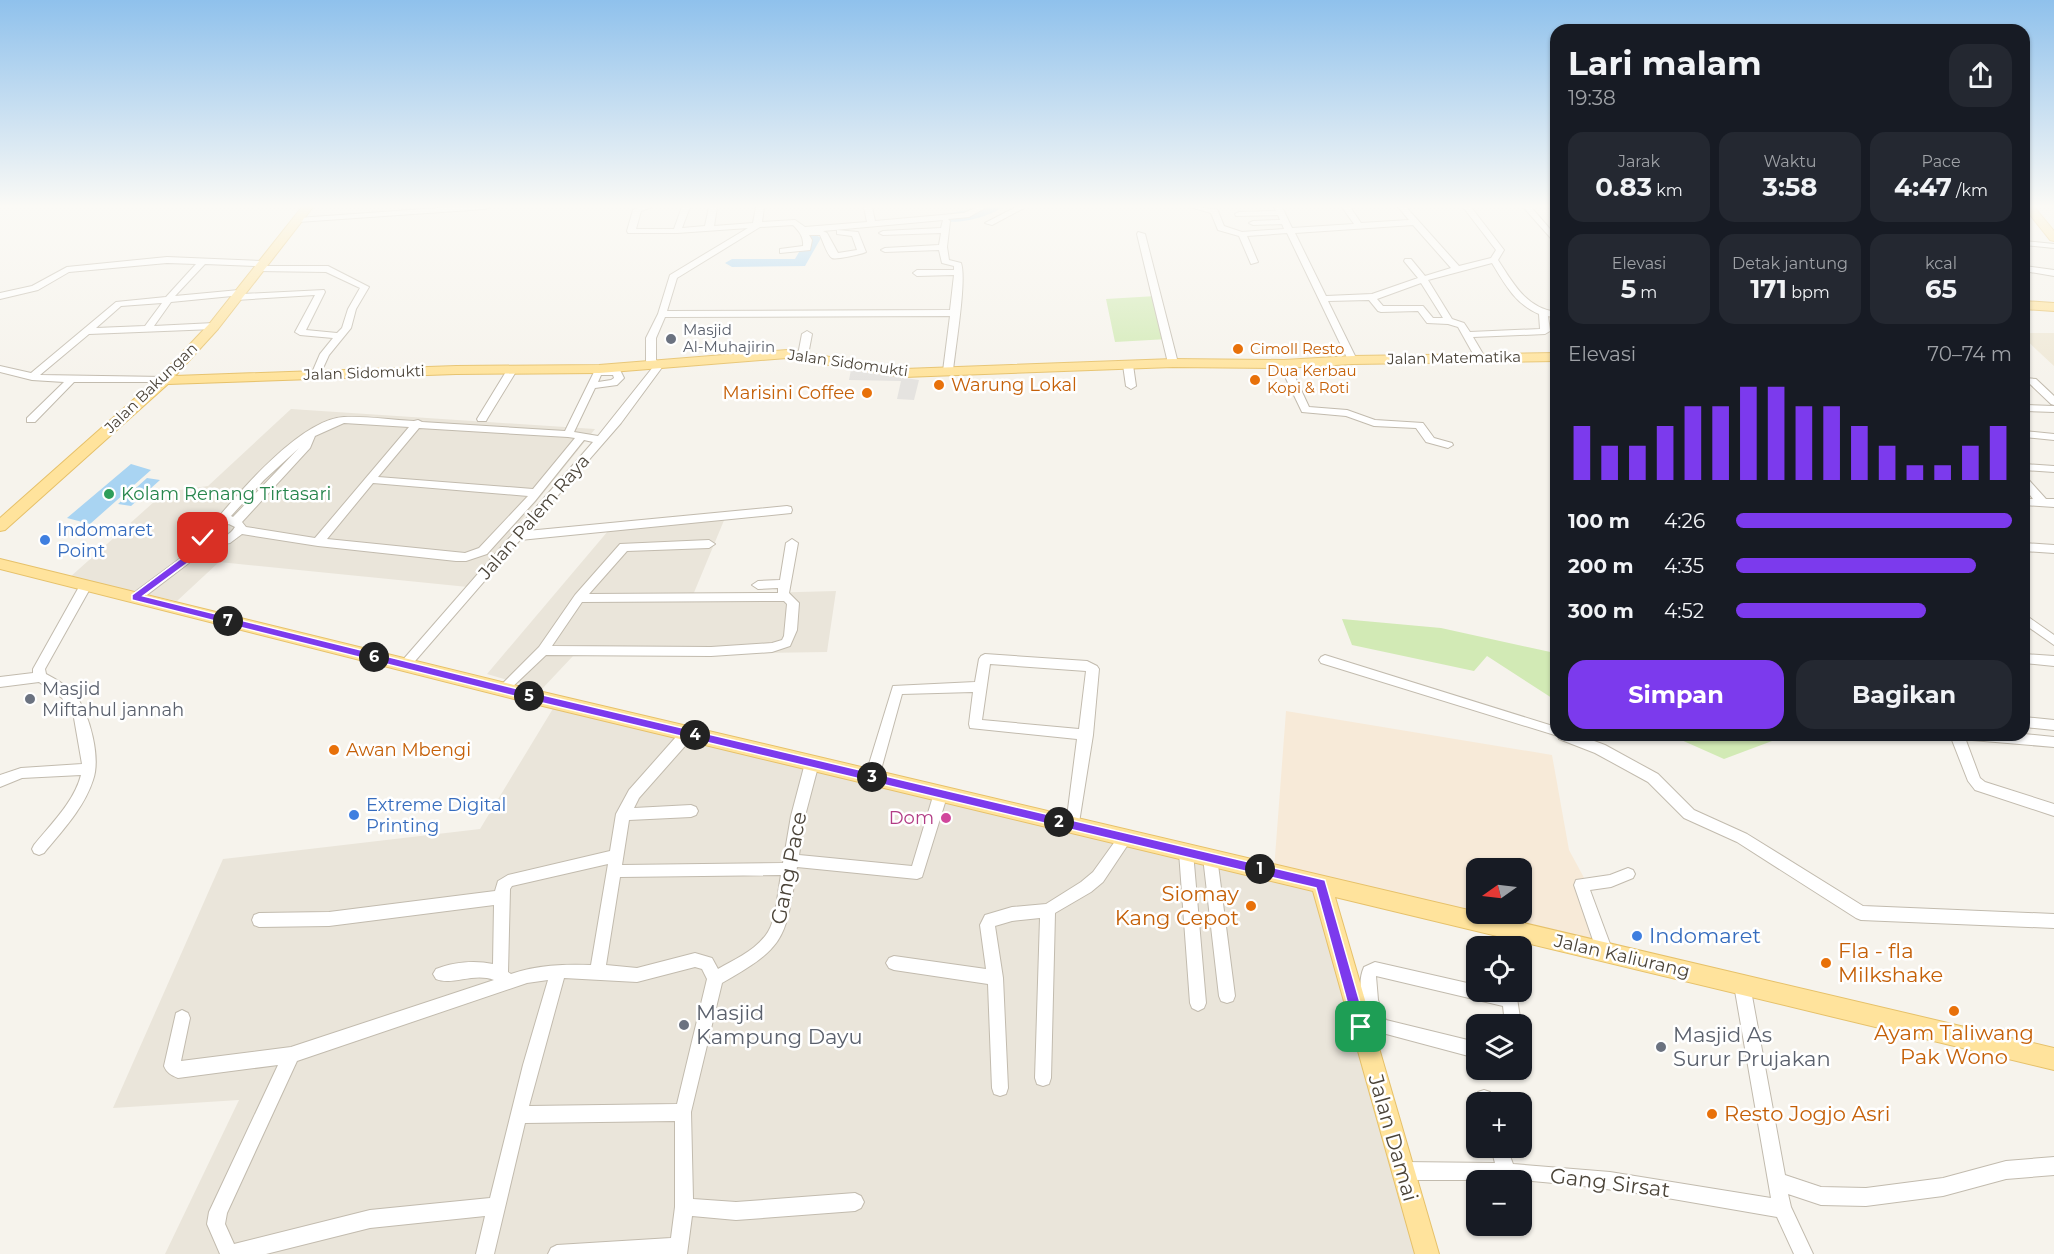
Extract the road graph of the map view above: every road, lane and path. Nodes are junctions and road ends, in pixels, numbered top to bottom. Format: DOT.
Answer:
graph roads {
  1 [pos="103,266"];
  2 [pos="199,266"];
  3 [pos="255,266"];
  4 [pos="260,266"];
  5 [pos="691,266"];
  6 [pos="958,266"];
  7 [pos="1150,266"];
  8 [pos="1308,266"];
  9 [pos="1412,266"];
  10 [pos="1454,266"];
  11 [pos="1471,266"];
  12 [pos="1497,266"];
  13 [pos="1457,269"];
  14 [pos="2030,270"];
  15 [pos="959,272"];
  16 [pos="917,273"];
  17 [pos="2054,273"];
  18 [pos="1423,279"];
  19 [pos="237,295"];
  20 [pos="0,296"];
  21 [pos="1371,297"];
  22 [pos="1323,299"];
  23 [pos="168,300"];
  24 [pos="2030,305"];
  25 [pos="2054,307"];
  26 [pos="956,313"];
  27 [pos="662,314"];
  28 [pos="1544,314"];
  29 [pos="1550,314"];
  30 [pos="1449,321"];
  31 [pos="214,326"];
  32 [pos="147,329"];
  33 [pos="89,331"];
  34 [pos="807,334"];
  35 [pos="1467,335"];
  36 [pos="339,336"];
  37 [pos="803,354"];
  38 [pos="1550,357"];
  39 [pos="1481,359"];
  40 [pos="1352,360"];
  41 [pos="1173,363"];
  42 [pos="1284,364"];
  43 [pos="1128,365"];
  44 [pos="658,366"];
  45 [pos="0,369"];
  46 [pos="512,370"];
  47 [pos="948,371"];
  48 [pos="316,375"];
  49 [pos="32,376"];
  50 [pos="72,379"];
  51 [pos="164,380"];
  52 [pos="2030,383"];
  53 [pos="592,385"];
  54 [pos="1131,386"];
  55 [pos="2054,402"];
  56 [pos="2030,408"];
  57 [pos="2054,409"];
  58 [pos="482,419"];
  59 [pos="31,420"];
  60 [pos="418,423"];
  61 [pos="568,434"];
  62 [pos="2030,435"];
  63 [pos="311,436"];
  64 [pos="581,437"];
  65 [pos="2054,437"];
  66 [pos="601,440"];
  67 [pos="1448,445"];
  68 [pos="2030,467"];
  69 [pos="269,469"];
  70 [pos="2054,469"];
  71 [pos="283,471"];
  72 [pos="372,480"];
  73 [pos="2030,488"];
  74 [pos="536,494"];
  75 [pos="2030,502"];
  76 [pos="2042,502"];
  77 [pos="2054,503"];
  78 [pos="787,510"];
  79 [pos="220,522"];
  80 [pos="238,525"];
  81 [pos="0,526"];
  82 [pos="633,535"];
  83 [pos="519,536"];
  84 [pos="318,542"];
  85 [pos="208,543"];
  86 [pos="792,543"];
  87 [pos="709,544"];
  88 [pos="624,547"];
  89 [pos="2030,547"];
  90 [pos="2054,549"];
  91 [pos="0,564"];
  92 [pos="86,585"];
  93 [pos="759,585"];
  94 [pos="784,590"];
  95 [pos="135,598"];
  96 [pos="579,598"];
  97 [pos="2030,623"];
  98 [pos="2054,641"];
  99 [pos="543,650"];
  100 [pos="2030,659"];
  101 [pos="1325,660"];
  102 [pos="2054,661"];
  103 [pos="405,665"];
  104 [pos="40,677"];
  105 [pos="0,682"];
  106 [pos="980,687"];
  107 [pos="503,689"];
  108 [pos="2030,722"];
  109 [pos="2054,724"];
  110 [pos="1550,730"];
  111 [pos="688,733"];
  112 [pos="1086,735"];
  113 [pos="2030,740"];
  114 [pos="1579,741"];
  115 [pos="1959,741"];
  116 [pos="2054,742"];
  117 [pos="812,763"];
  118 [pos="88,769"];
  119 [pos="872,777"];
  120 [pos="0,781"];
  121 [pos="941,793"];
  122 [pos="2054,810"];
  123 [pos="691,811"];
  124 [pos="623,814"];
  125 [pos="1073,825"];
  126 [pos="1126,837"];
  127 [pos="39,849"];
  128 [pos="1186,852"];
  129 [pos="1210,858"];
  130 [pos="615,864"];
  131 [pos="789,864"];
  132 [pos="1628,874"];
  133 [pos="1321,884"];
  134 [pos="502,897"];
  135 [pos="1048,910"];
  136 [pos="259,920"];
  137 [pos="2054,921"];
  138 [pos="1501,936"];
  139 [pos="1532,941"];
  140 [pos="1605,952"];
  141 [pos="894,963"];
  142 [pos="558,971"];
  143 [pos="597,972"];
  144 [pos="441,974"];
  145 [pos="504,978"];
  146 [pos="995,978"];
  147 [pos="715,979"];
  148 [pos="1742,985"];
  149 [pos="1466,987"];
  150 [pos="1227,996"];
  151 [pos="1198,1004"];
  152 [pos="182,1018"];
  153 [pos="1466,1047"];
  154 [pos="291,1055"];
  155 [pos="2054,1059"];
  156 [pos="1043,1078"];
  157 [pos="1000,1088"];
  158 [pos="683,1112"];
  159 [pos="519,1114"];
  160 [pos="2054,1166"];
  161 [pos="1401,1171"];
  162 [pos="1466,1172"];
  163 [pos="1532,1175"];
  164 [pos="1776,1181"];
  165 [pos="855,1202"];
  166 [pos="497,1206"];
  167 [pos="684,1207"];
  168 [pos="1782,1209"];
  169 [pos="678,1250"];
  170 [pos="230,1254"];
  171 [pos="485,1254"];
  172 [pos="557,1254"];
  173 [pos="1427,1254"];
  174 [pos="1804,1254"];
  1 -- 20 [label="street"];
  2 -- 23 [label="street"];
  3 -- 4 [label="street"];
  4 -- 19 [label="main road, Jalan Bakungan"];
  4 -- 36 [label="street"];
  5 -- 27 [label="street"];
  6 -- 15 [label="street"];
  7 -- 41 [label="street"];
  8 -- 22 [label="street"];
  9 -- 18 [label="street"];
  10 -- 13 [label="street"];
  11 -- 13 [label="street"];
  12 -- 28 [label="street"];
  13 -- 18 [label="street"];
  14 -- 17 [label="street"];
  15 -- 16 [label="street"];
  15 -- 26 [label="street"];
  18 -- 21 [label="street"];
  18 -- 30 [label="street"];
  19 -- 23 [label="street"];
  19 -- 31 [label="main road, Jalan Bakungan"];
  19 -- 36 [label="street"];
  21 -- 22 [label="street"];
  21 -- 30 [label="street"];
  22 -- 40 [label="street"];
  23 -- 32 [label="street"];
  23 -- 33 [label="street"];
  24 -- 25 [label="main road"];
  26 -- 27 [label="street"];
  26 -- 47 [label="street"];
  27 -- 44 [label="street"];
  28 -- 29 [label="street"];
  28 -- 35 [label="street"];
  30 -- 35 [label="street"];
  31 -- 32 [label="street"];
  31 -- 51 [label="main road, Jalan Bakungan"];
  32 -- 33 [label="street"];
  33 -- 49 [label="street"];
  34 -- 37 [label="street"];
  35 -- 39 [label="street"];
  36 -- 48 [label="street"];
  37 -- 44 [label="main road, Jalan Sidomukti"];
  37 -- 47 [label="main road, Jalan Sidomukti"];
  38 -- 39 [label="main road, Jalan Matematika"];
  39 -- 40 [label="main road, Jalan Matematika"];
  40 -- 42 [label="main road, Jalan Sidomukti"];
  41 -- 42 [label="main road, Jalan Sidomukti"];
  41 -- 43 [label="main road, Jalan Sidomukti"];
  42 -- 67 [label="street"];
  43 -- 47 [label="main road, Jalan Sidomukti"];
  43 -- 54 [label="street"];
  44 -- 46 [label="main road, Jalan Sidomukti"];
  44 -- 66 [label="street, Jalan Palem Raya"];
  45 -- 49 [label="street"];
  46 -- 48 [label="main road, Jalan Sidomukti"];
  46 -- 58 [label="street"];
  48 -- 51 [label="main road, Jalan Sidomukti"];
  49 -- 50 [label="street"];
  50 -- 51 [label="street"];
  50 -- 59 [label="street"];
  51 -- 81 [label="main road, Jalan Bakungan"];
  52 -- 55 [label="street"];
  53 -- 61 [label="street"];
  56 -- 57 [label="street"];
  60 -- 61 [label="street"];
  60 -- 63 [label="street"];
  60 -- 72 [label="street"];
  61 -- 64 [label="street"];
  62 -- 65 [label="street"];
  63 -- 69 [label="street"];
  63 -- 71 [label="street"];
  64 -- 66 [label="street"];
  64 -- 74 [label="street"];
  66 -- 83 [label="street, Jalan Palem Raya"];
  68 -- 70 [label="street"];
  69 -- 71 [label="street"];
  69 -- 79 [label="street"];
  71 -- 80 [label="street"];
  72 -- 74 [label="street"];
  72 -- 84 [label="street"];
  73 -- 76 [label="street"];
  74 -- 84 [label="street"];
  75 -- 76 [label="street"];
  76 -- 77 [label="street"];
  78 -- 83 [label="street"];
  79 -- 80 [label="street"];
  79 -- 85 [label="street"];
  80 -- 84 [label="street"];
  80 -- 85 [label="street"];
  82 -- 88 [label="street"];
  83 -- 103 [label="street, Jalan Palem Raya"];
  85 -- 95 [label="street"];
  86 -- 94 [label="street"];
  87 -- 88 [label="street"];
  88 -- 96 [label="street"];
  89 -- 90 [label="street"];
  91 -- 92 [label="main road, Jalan Kaliurang"];
  92 -- 95 [label="main road, Jalan Kaliurang"];
  92 -- 104 [label="street"];
  93 -- 94 [label="street"];
  94 -- 96 [label="street"];
  94 -- 99 [label="street"];
  95 -- 103 [label="main road, Jalan Kaliurang"];
  96 -- 99 [label="street"];
  97 -- 98 [label="street"];
  99 -- 107 [label="street"];
  100 -- 102 [label="street"];
  101 -- 110 [label="street"];
  103 -- 107 [label="main road, Jalan Kaliurang"];
  104 -- 105 [label="street"];
  104 -- 118 [label="street"];
  106 -- 112 [label="street"];
  106 -- 112 [label="street"];
  106 -- 119 [label="street"];
  107 -- 111 [label="main road, Jalan Kaliurang"];
  108 -- 109 [label="street"];
  111 -- 117 [label="main road, Jalan Kaliurang"];
  111 -- 124 [label="street"];
  112 -- 125 [label="street"];
  113 -- 116 [label="street"];
  114 -- 137 [label="street"];
  115 -- 122 [label="street"];
  117 -- 119 [label="main road, Jalan Kaliurang"];
  117 -- 131 [label="street, Gang Pace"];
  118 -- 120 [label="street"];
  118 -- 127 [label="street"];
  119 -- 121 [label="main road, Jalan Kaliurang"];
  121 -- 125 [label="main road, Jalan Kaliurang"];
  121 -- 131 [label="street"];
  123 -- 124 [label="street"];
  124 -- 130 [label="street"];
  125 -- 126 [label="main road, Jalan Kaliurang"];
  126 -- 128 [label="main road, Jalan Kaliurang"];
  126 -- 135 [label="street"];
  128 -- 129 [label="main road, Jalan Kaliurang"];
  128 -- 151 [label="street"];
  129 -- 133 [label="main road, Jalan Kaliurang"];
  129 -- 150 [label="street"];
  130 -- 131 [label="street"];
  130 -- 134 [label="street"];
  130 -- 143 [label="street"];
  131 -- 147 [label="street, Gang Pace"];
  132 -- 140 [label="street"];
  133 -- 138 [label="main road, Jalan Kaliurang"];
  133 -- 161 [label="main road, Jalan Damai"];
  134 -- 136 [label="street"];
  134 -- 145 [label="street"];
  135 -- 146 [label="street"];
  135 -- 156 [label="street"];
  139 -- 140 [label="main road, Jalan Kaliurang"];
  140 -- 148 [label="main road, Jalan Kaliurang"];
  141 -- 146 [label="street"];
  142 -- 143 [label="street"];
  142 -- 145 [label="street"];
  142 -- 159 [label="street"];
  143 -- 147 [label="street"];
  144 -- 145 [label="street"];
  145 -- 154 [label="street"];
  146 -- 157 [label="street"];
  147 -- 158 [label="street"];
  148 -- 155 [label="main road, Jalan Kaliurang"];
  148 -- 164 [label="street"];
  149 -- 153 [label="street"];
  152 -- 154 [label="street"];
  154 -- 170 [label="street"];
  158 -- 159 [label="street"];
  158 -- 167 [label="street"];
  159 -- 166 [label="street"];
  160 -- 164 [label="street"];
  161 -- 162 [label="street, Gang Sirsat"];
  161 -- 173 [label="main road, Jalan Damai"];
  163 -- 168 [label="street, Gang Sirsat"];
  164 -- 168 [label="street"];
  165 -- 167 [label="street"];
  166 -- 170 [label="street"];
  166 -- 171 [label="street"];
  167 -- 169 [label="street"];
  168 -- 174 [label="street"];
  169 -- 172 [label="street"];
}
